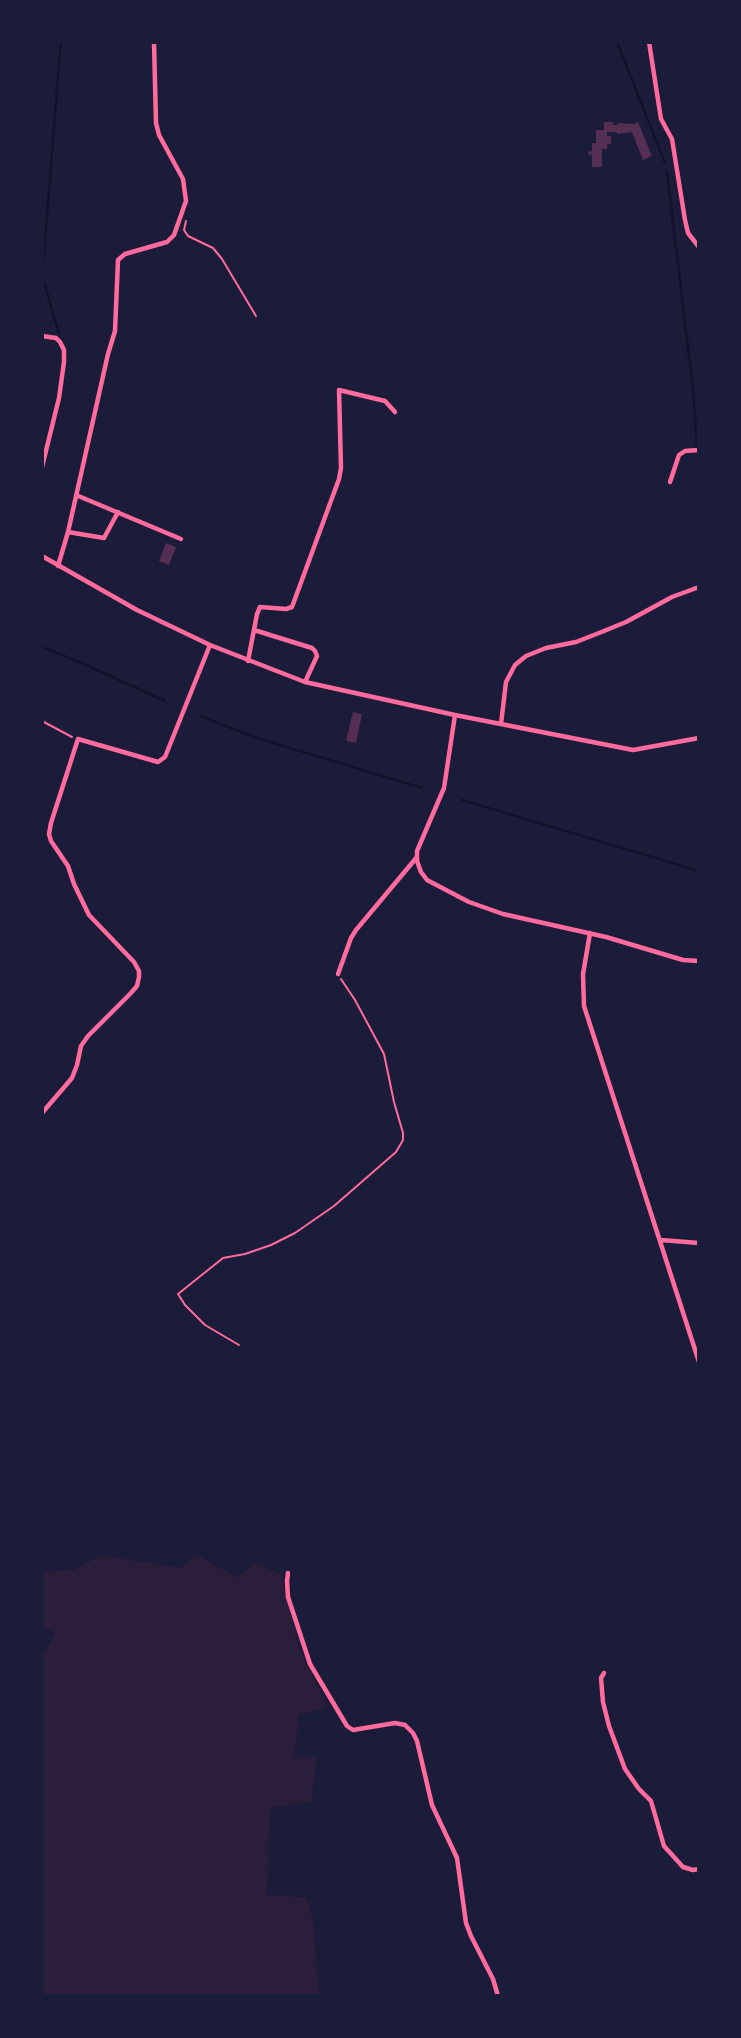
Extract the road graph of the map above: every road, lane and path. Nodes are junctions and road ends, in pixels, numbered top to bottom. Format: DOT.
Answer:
graph roads {
  1 [pos="154,42"];
  2 [pos="649,42"];
  3 [pos="186,215"];
  4 [pos="699,247"];
  5 [pos="256,317"];
  6 [pos="42,336"];
  7 [pos="395,412"];
  8 [pos="699,450"];
  9 [pos="42,467"];
  10 [pos="670,482"];
  11 [pos="76,495"];
  12 [pos="118,512"];
  13 [pos="68,532"];
  14 [pos="181,539"];
  15 [pos="42,556"];
  16 [pos="58,566"];
  17 [pos="699,587"];
  18 [pos="254,630"];
  19 [pos="210,645"];
  20 [pos="248,661"];
  21 [pos="305,682"];
  22 [pos="455,715"];
  23 [pos="42,721"];
  24 [pos="501,724"];
  25 [pos="699,738"];
  26 [pos="78,739"];
  27 [pos="417,858"];
  28 [pos="590,933"];
  29 [pos="699,961"];
  30 [pos="338,974"];
  31 [pos="42,1113"];
  32 [pos="661,1240"];
  33 [pos="699,1243"];
  34 [pos="239,1345"];
  35 [pos="699,1362"];
  36 [pos="289,1573"];
  37 [pos="604,1673"];
  38 [pos="699,1869"];
  39 [pos="498,1996"];
  1 -- 11 [label="street"];
  2 -- 4 [label="street"];
  3 -- 5 [label="path"];
  6 -- 9 [label="street"];
  7 -- 18 [label="street"];
  8 -- 10 [label="street"];
  11 -- 12 [label="street"];
  11 -- 13 [label="street"];
  12 -- 13 [label="street"];
  12 -- 14 [label="street"];
  13 -- 16 [label="street"];
  15 -- 16 [label="street"];
  16 -- 19 [label="street"];
  17 -- 24 [label="street"];
  18 -- 20 [label="street"];
  18 -- 21 [label="street"];
  19 -- 20 [label="street"];
  19 -- 26 [label="street"];
  20 -- 21 [label="street"];
  21 -- 22 [label="street"];
  22 -- 24 [label="street"];
  22 -- 27 [label="street"];
  23 -- 26 [label="path"];
  24 -- 25 [label="street"];
  26 -- 31 [label="street"];
  27 -- 28 [label="street"];
  27 -- 30 [label="street"];
  28 -- 29 [label="street"];
  28 -- 32 [label="street"];
  30 -- 34 [label="path"];
  32 -- 33 [label="street"];
  32 -- 35 [label="street"];
  36 -- 39 [label="street"];
  37 -- 38 [label="street"];
}
